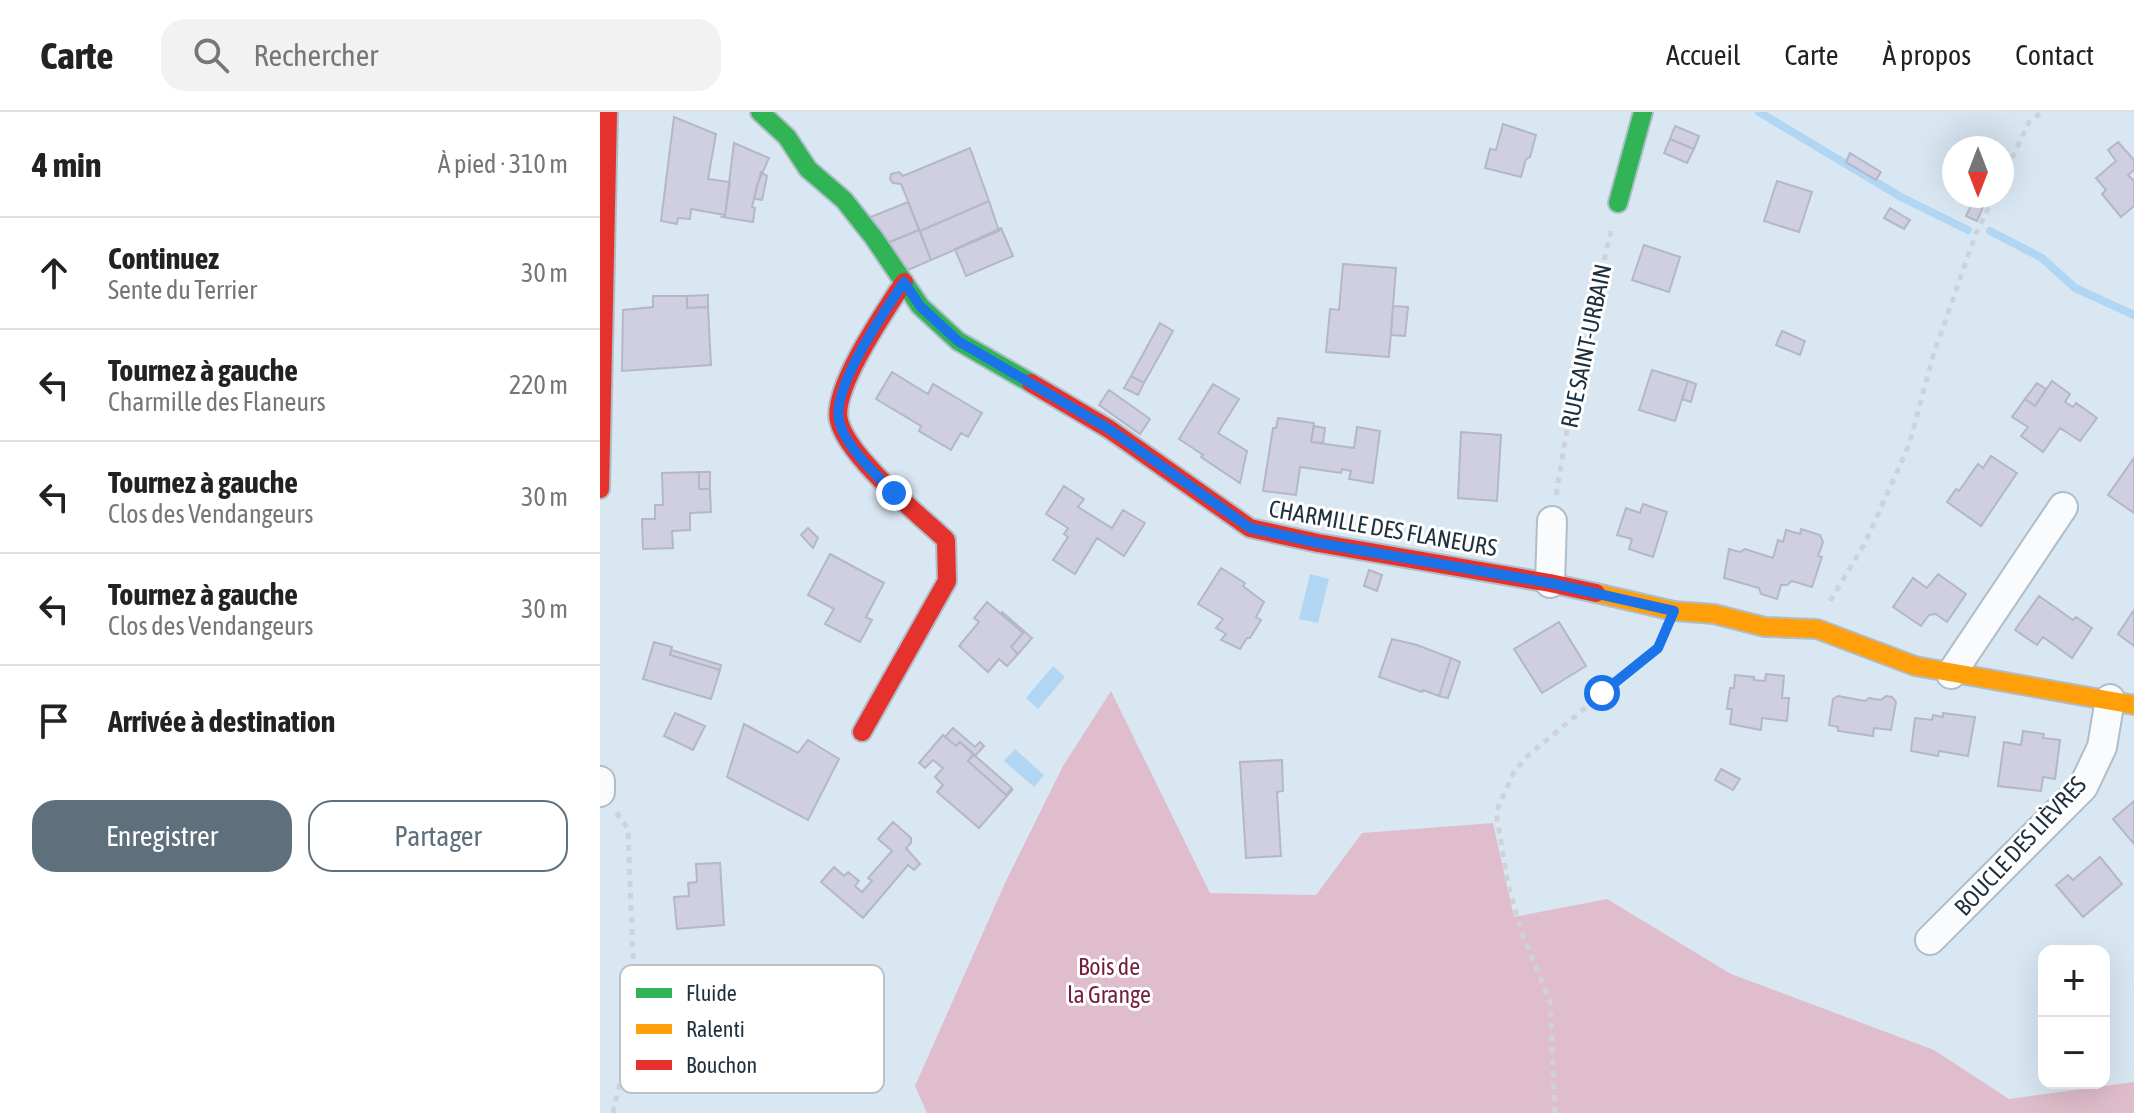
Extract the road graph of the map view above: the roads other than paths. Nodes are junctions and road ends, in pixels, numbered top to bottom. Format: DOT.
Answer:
graph roads {
  1 [pos="608,112"];
  2 [pos="760,112"];
  3 [pos="1643,112"];
  4 [pos="1618,203"];
  5 [pos="904,282"];
  6 [pos="600,489"];
  7 [pos="2063,507"];
  8 [pos="1552,521"];
  9 [pos="1550,583"];
  10 [pos="1817,629"];
  11 [pos="1951,674"];
  12 [pos="2122,702"];
  13 [pos="862,732"];
  14 [pos="1930,940"];
  1 -- 6 [label="street"];
  2 -- 5 [label="street, CHARMILLE DES FLANEURS"];
  3 -- 4 [label="street"];
  5 -- 9 [label="street, CHARMILLE DES FLANEURS"];
  5 -- 13 [label="street"];
  7 -- 11 [label="street"];
  8 -- 9 [label="street"];
  9 -- 10 [label="street, CHARMILLE DES FLANEURS"];
  10 -- 11 [label="street, BOUCLE DES LIÈVRES"];
  11 -- 12 [label="street, BOUCLE DES LIÈVRES"];
  12 -- 14 [label="street, BOUCLE DES LIÈVRES"];
}
